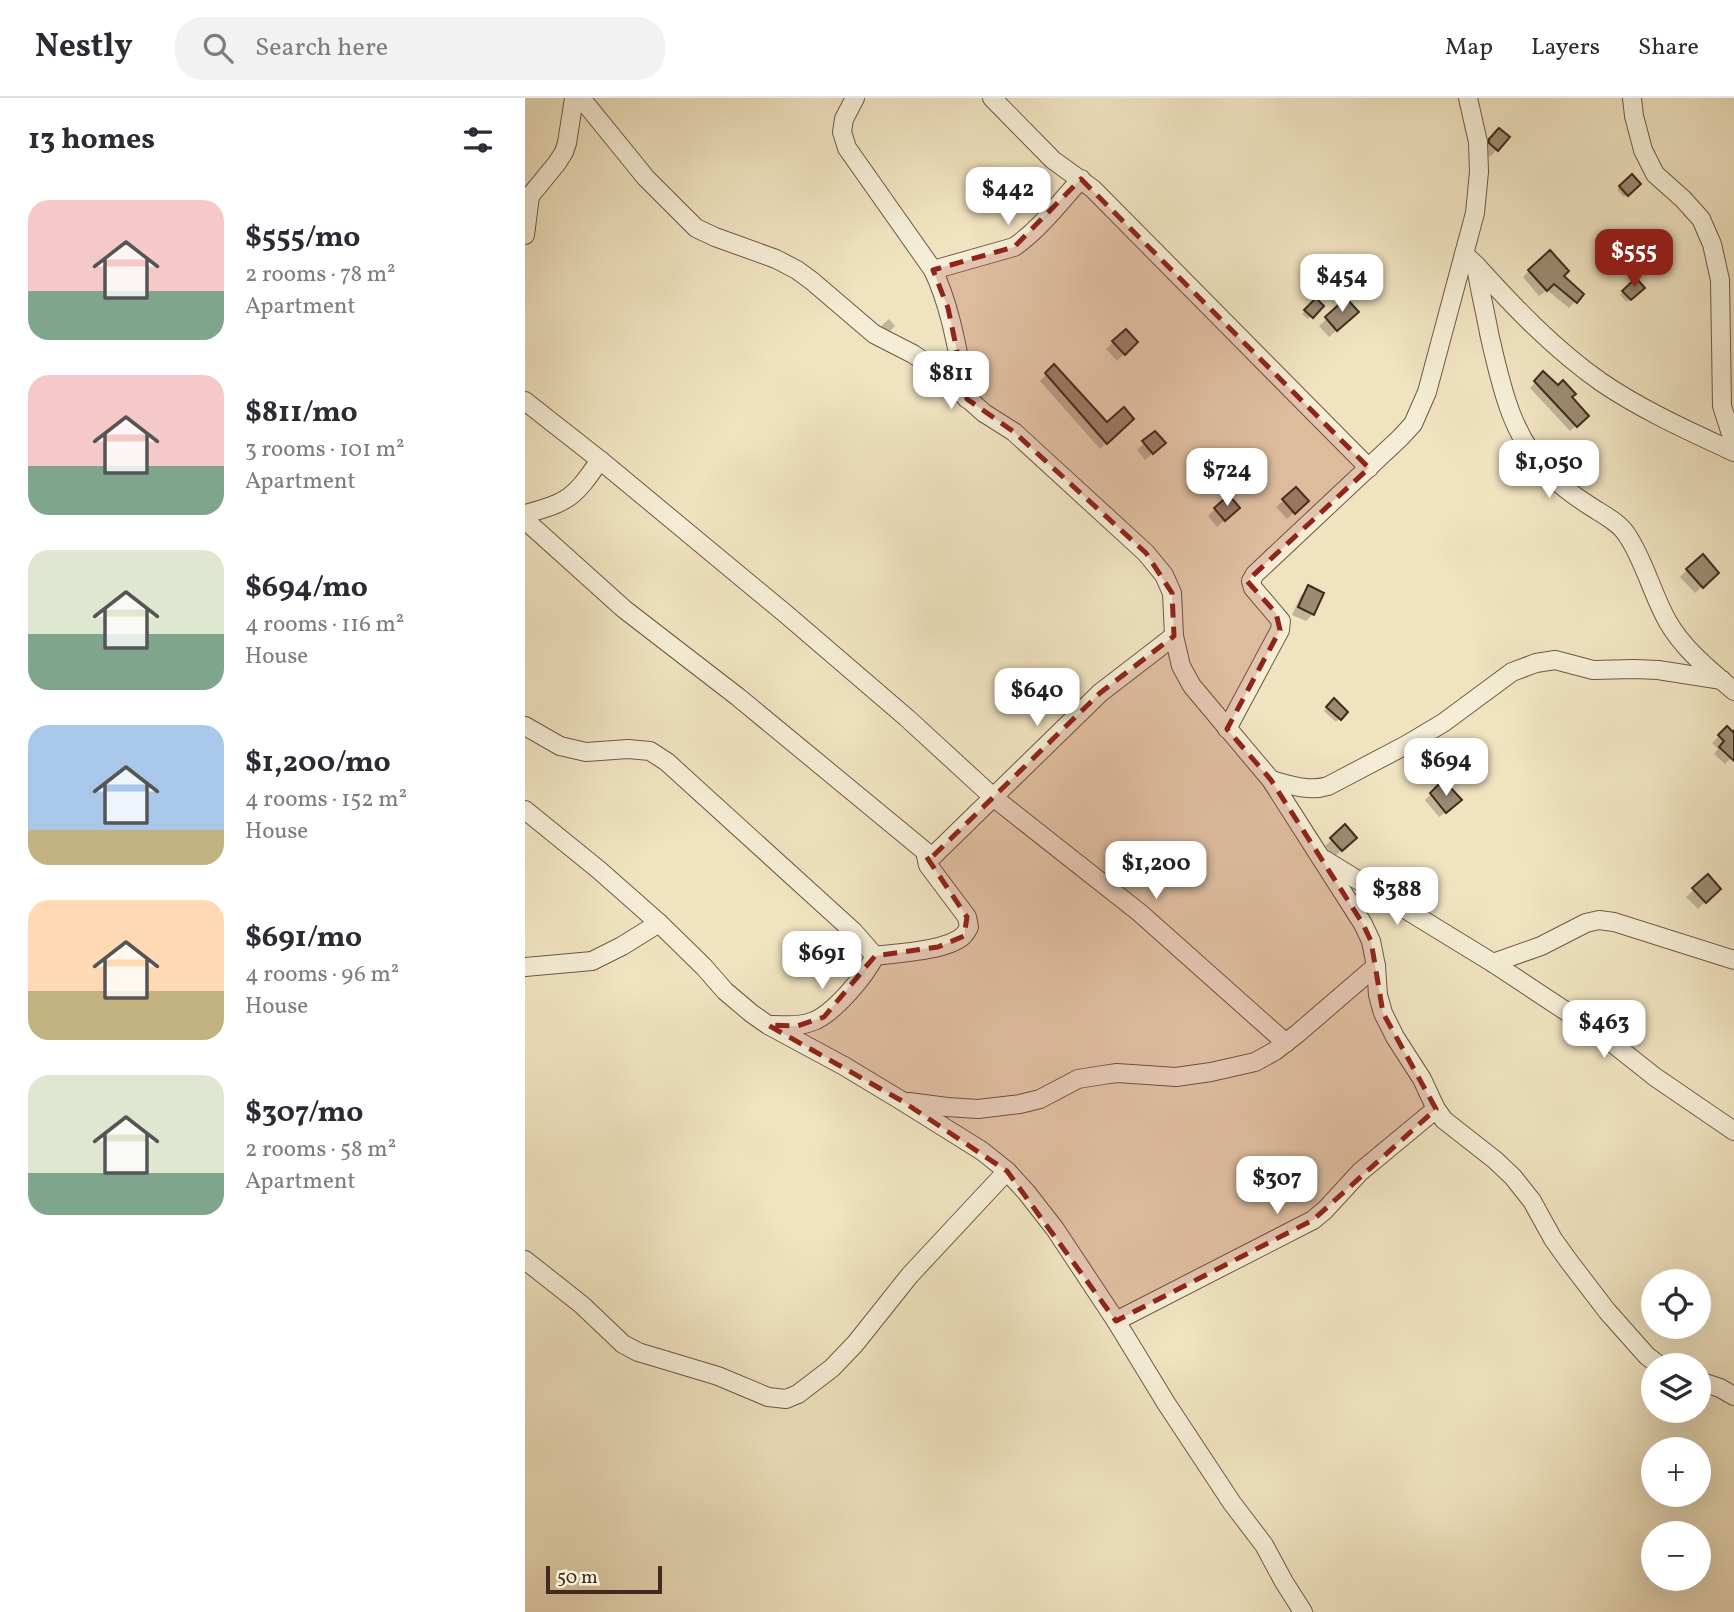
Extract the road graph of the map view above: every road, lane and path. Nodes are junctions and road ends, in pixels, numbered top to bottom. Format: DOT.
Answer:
graph roads {
  1 [pos="573,98"];
  2 [pos="581,98"];
  3 [pos="855,98"];
  4 [pos="992,98"];
  5 [pos="1468,98"];
  6 [pos="1632,98"];
  7 [pos="1081,179"];
  8 [pos="525,235"];
  9 [pos="1470,259"];
  10 [pos="933,270"];
  11 [pos="967,399"];
  12 [pos="525,401"];
  13 [pos="1734,438"];
  14 [pos="1734,452"];
  15 [pos="600,460"];
  16 [pos="1369,468"];
  17 [pos="525,514"];
  18 [pos="525,520"];
  19 [pos="1174,636"];
  20 [pos="1728,685"];
  21 [pos="525,726"];
  22 [pos="1227,729"];
  23 [pos="1271,780"];
  24 [pos="993,797"];
  25 [pos="525,810"];
  26 [pos="932,856"];
  27 [pos="1322,858"];
  28 [pos="659,923"];
  29 [pos="875,956"];
  30 [pos="1734,960"];
  31 [pos="1493,963"];
  32 [pos="1376,966"];
  33 [pos="525,967"];
  34 [pos="768,1025"];
  35 [pos="1286,1043"];
  36 [pos="902,1101"];
  37 [pos="1436,1109"];
  38 [pos="1734,1131"];
  39 [pos="1007,1171"];
  40 [pos="525,1260"];
  41 [pos="1116,1321"];
  42 [pos="1644,1353"];
  43 [pos="1711,1385"];
  44 [pos="1734,1396"];
  45 [pos="1303,1612"];
  1 -- 8 [label="street"];
  2 -- 11 [label="street"];
  3 -- 10 [label="street"];
  4 -- 7 [label="street"];
  5 -- 9 [label="street"];
  6 -- 13 [label="street"];
  7 -- 10 [label="street"];
  7 -- 16 [label="street"];
  9 -- 14 [label="street"];
  9 -- 16 [label="street"];
  9 -- 20 [label="street"];
  10 -- 11 [label="street"];
  11 -- 19 [label="street"];
  12 -- 15 [label="street"];
  15 -- 17 [label="street"];
  15 -- 24 [label="street"];
  16 -- 22 [label="street"];
  18 -- 26 [label="street"];
  19 -- 22 [label="street"];
  19 -- 24 [label="street"];
  20 -- 23 [label="street"];
  21 -- 29 [label="street"];
  22 -- 23 [label="street"];
  23 -- 27 [label="street"];
  24 -- 26 [label="street"];
  24 -- 35 [label="street"];
  25 -- 28 [label="street"];
  26 -- 29 [label="street"];
  27 -- 31 [label="street"];
  27 -- 32 [label="street"];
  28 -- 33 [label="street"];
  28 -- 34 [label="street"];
  29 -- 34 [label="street"];
  30 -- 31 [label="street"];
  31 -- 38 [label="street"];
  32 -- 35 [label="street"];
  32 -- 37 [label="street"];
  34 -- 36 [label="street"];
  35 -- 36 [label="street"];
  36 -- 39 [label="street"];
  37 -- 41 [label="street"];
  37 -- 42 [label="street"];
  39 -- 40 [label="street"];
  39 -- 41 [label="street"];
  41 -- 45 [label="street"];
  43 -- 44 [label="street"];
}
